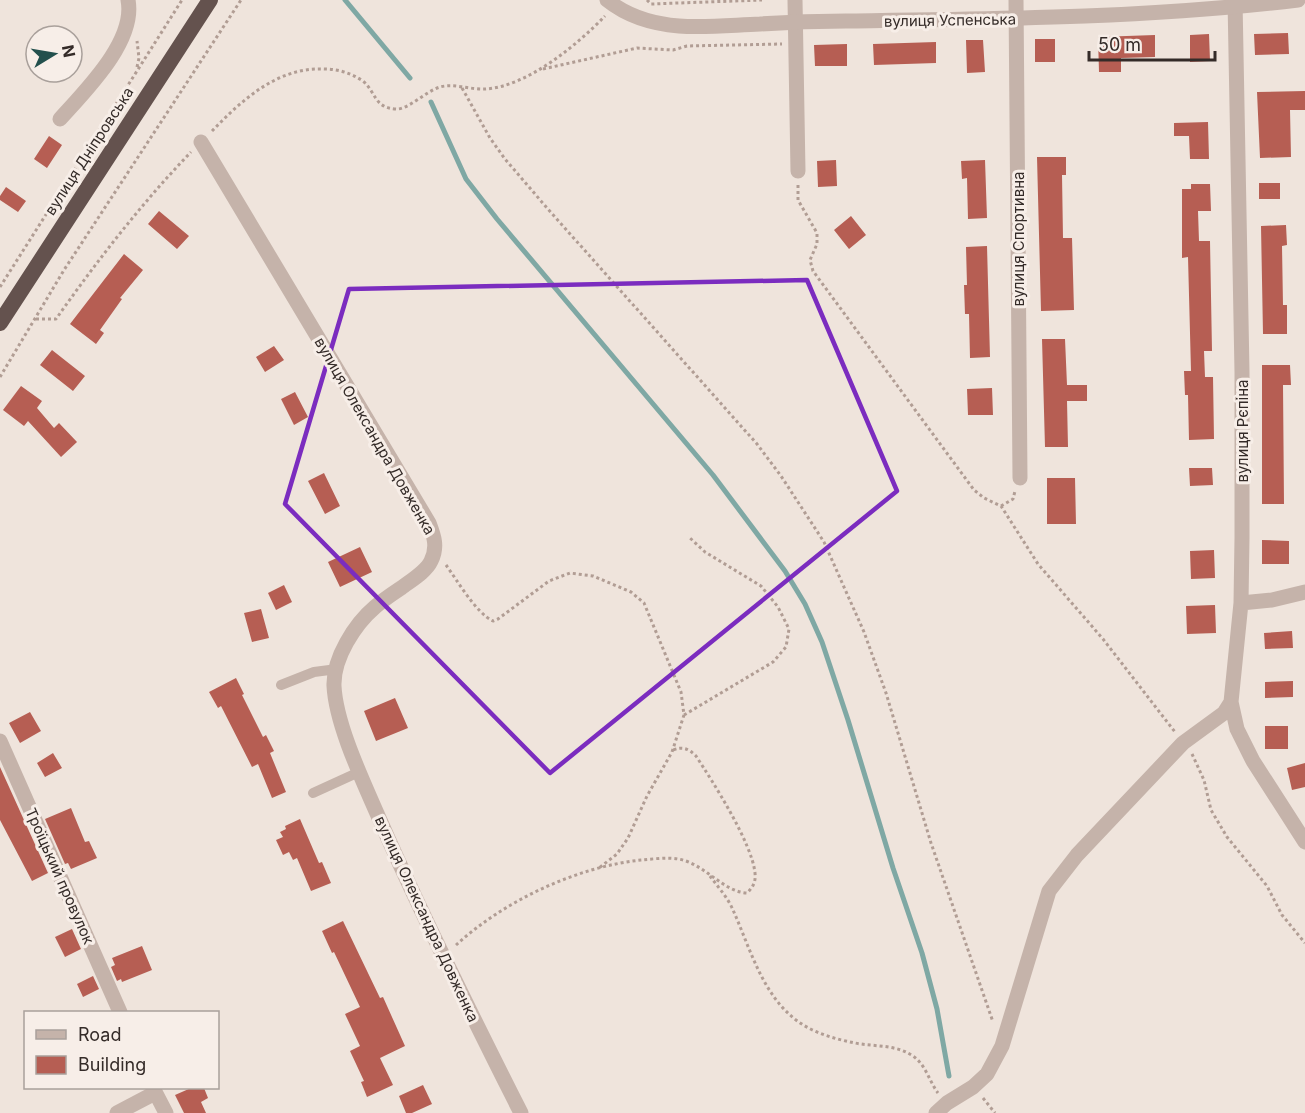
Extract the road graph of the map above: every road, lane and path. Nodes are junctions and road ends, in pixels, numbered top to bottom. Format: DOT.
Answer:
graph roads {
  1 [pos="128,0"];
  2 [pos="182,0"];
  3 [pos="210,0"];
  4 [pos="241,0"];
  5 [pos="647,0"];
  6 [pos="762,0"];
  7 [pos="795,0"];
  8 [pos="1016,0"];
  9 [pos="1298,0"];
  10 [pos="611,3"];
  11 [pos="1235,4"];
  12 [pos="1017,19"];
  13 [pos="796,21"];
  14 [pos="796,44"];
  15 [pos="539,70"];
  16 [pos="462,88"];
  17 [pos="60,119"];
  18 [pos="201,142"];
  19 [pos="798,171"];
  20 [pos="0,287"];
  21 [pos="36,319"];
  22 [pos="0,323"];
  23 [pos="0,377"];
  24 [pos="1020,478"];
  25 [pos="690,538"];
  26 [pos="436,544"];
  27 [pos="1305,592"];
  28 [pos="1241,603"];
  29 [pos="337,669"];
  30 [pos="281,685"];
  31 [pos="1231,702"];
  32 [pos="684,715"];
  33 [pos="0,741"];
  34 [pos="1183,743"];
  35 [pos="672,752"];
  36 [pos="359,772"];
  37 [pos="313,793"];
  38 [pos="1305,842"];
  39 [pos="599,868"];
  40 [pos="708,873"];
  41 [pos="1305,943"];
  42 [pos="447,963"];
  43 [pos="120,1011"];
  44 [pos="1002,1046"];
  45 [pos="154,1090"];
  46 [pos="941,1108"];
  47 [pos="117,1113"];
  48 [pos="166,1113"];
  49 [pos="521,1113"];
  1 -- 17 [label="street"];
  2 -- 20 [label="path"];
  3 -- 22 [label="highway, вулиця Дніпровська"];
  4 -- 21 [label="path"];
  5 -- 6 [label="path"];
  7 -- 13 [label="street"];
  8 -- 12 [label="street, вулиця Спортивна"];
  9 -- 11 [label="street, вулиця Успенська"];
  10 -- 13 [label="street, вулиця Успенська"];
  10 -- 15 [label="path"];
  11 -- 12 [label="street, вулиця Успенська"];
  11 -- 28 [label="street, вулиця Рєпіна"];
  12 -- 13 [label="street, вулиця Успенська"];
  12 -- 24 [label="street, вулиця Спортивна"];
  13 -- 14 [label="street"];
  14 -- 15 [label="path"];
  14 -- 19 [label="street"];
  15 -- 16 [label="path"];
  16 -- 18 [label="path"];
  16 -- 44 [label="path"];
  18 -- 21 [label="path"];
  18 -- 26 [label="street, вулиця Олександра Довженка"];
  19 -- 34 [label="path"];
  21 -- 23 [label="path"];
  25 -- 32 [label="path"];
  26 -- 29 [label="street, вулиця Олександра Довженка"];
  26 -- 32 [label="path"];
  27 -- 28 [label="street"];
  28 -- 31 [label="street, вулиця Рєпіна"];
  29 -- 30 [label="lane"];
  29 -- 36 [label="street, вулиця Олександра Довженка"];
  31 -- 34 [label="street"];
  31 -- 38 [label="street, вулиця Рєпіна"];
  32 -- 35 [label="path"];
  33 -- 43 [label="street, Троїцький провулок"];
  34 -- 41 [label="path"];
  34 -- 44 [label="street"];
  35 -- 39 [label="path"];
  35 -- 40 [label="path"];
  36 -- 37 [label="lane"];
  36 -- 42 [label="street, вулиця Олександра Довженка"];
  39 -- 40 [label="path"];
  39 -- 42 [label="path"];
  40 -- 46 [label="path"];
  42 -- 49 [label="street, вулиця Олександра Довженка"];
  44 -- 46 [label="street"];
  45 -- 47 [label="street"];
  45 -- 48 [label="street"];
}
